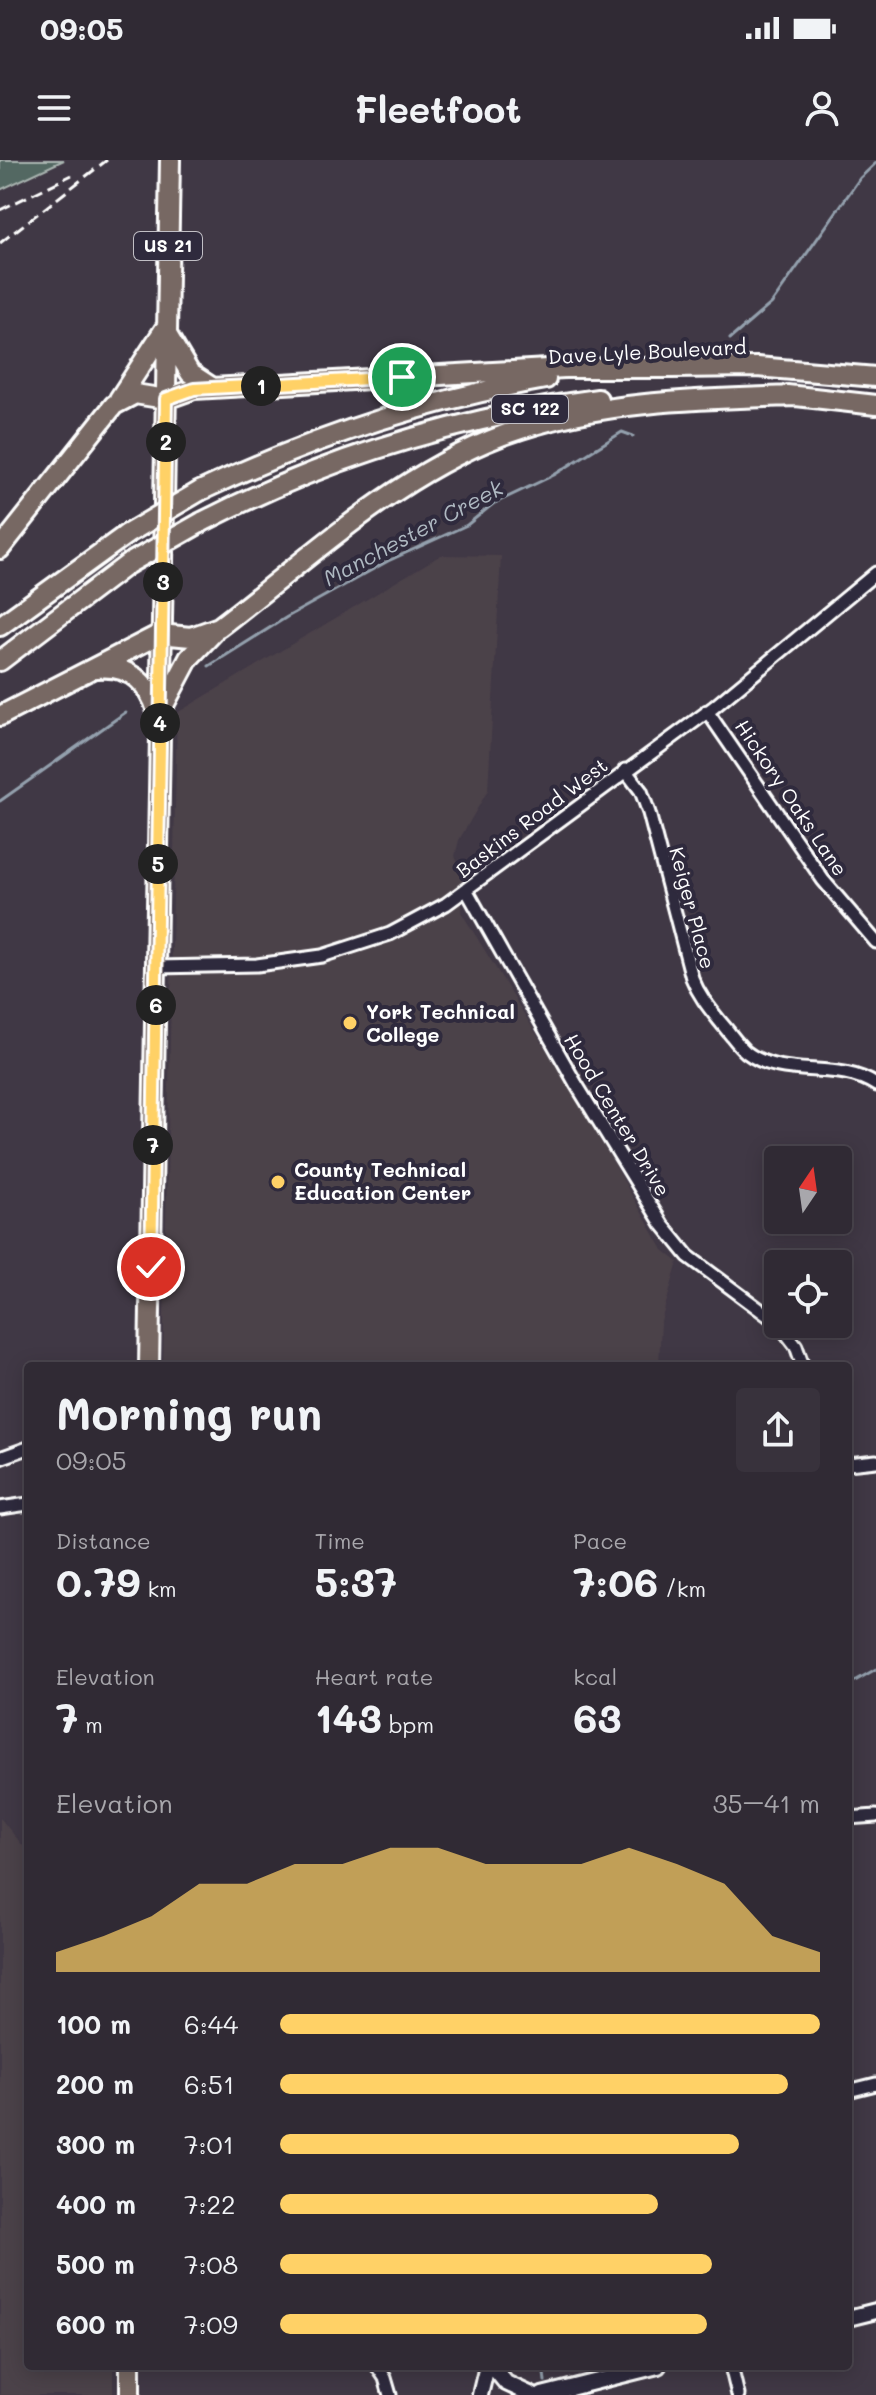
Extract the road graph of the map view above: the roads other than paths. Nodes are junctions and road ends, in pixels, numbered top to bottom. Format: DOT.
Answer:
graph roads {
  1 [pos="170,160"];
  2 [pos="165,328"];
  3 [pos="680,368"];
  4 [pos="876,377"];
  5 [pos="215,389"];
  6 [pos="797,396"];
  7 [pos="166,399"];
  8 [pos="114,405"];
  9 [pos="876,405"];
  10 [pos="0,549"];
  11 [pos="876,573"];
  12 [pos="0,626"];
  13 [pos="219,627"];
  14 [pos="160,634"];
  15 [pos="0,661"];
  16 [pos="85,671"];
  17 [pos="707,711"];
  18 [pos="0,716"];
  19 [pos="160,717"];
  20 [pos="625,770"];
  21 [pos="467,891"];
  22 [pos="876,942"];
  23 [pos="156,967"];
  24 [pos="876,1085"];
  25 [pos="764,1313"];
  26 [pos="789,1338"];
  27 [pos="149,1362"];
  28 [pos="802,1362"];
  29 [pos="24,1449"];
  30 [pos="0,1458"];
  31 [pos="876,1461"];
  32 [pos="852,1464"];
  33 [pos="24,1505"];
  34 [pos="0,1508"];
  35 [pos="876,1816"];
  36 [pos="852,1818"];
  37 [pos="876,2084"];
  38 [pos="852,2090"];
  39 [pos="876,2311"];
  40 [pos="852,2317"];
  41 [pos="130,2370"];
  42 [pos="380,2370"];
  43 [pos="488,2370"];
  44 [pos="493,2370"];
  45 [pos="639,2370"];
  46 [pos="732,2370"];
  47 [pos="130,2395"];
  48 [pos="390,2395"];
  49 [pos="480,2395"];
  50 [pos="532,2395"];
  51 [pos="542,2395"];
  52 [pos="738,2395"];
  1 -- 2 [label="main road, US 21"];
  2 -- 5 [label="main road"];
  2 -- 7 [label="main road, US 21"];
  2 -- 8 [label="main road"];
  3 -- 4 [label="main road, Dave Lyle Boulevard / SC 122"];
  3 -- 5 [label="main road"];
  3 -- 12 [label="main road, Dave Lyle Boulevard / SC 122, bridge"];
  5 -- 7 [label="main road"];
  6 -- 9 [label="main road, SC 122"];
  6 -- 13 [label="main road"];
  6 -- 15 [label="main road, SC 122, bridge"];
  7 -- 8 [label="main road"];
  7 -- 14 [label="main road, US 21"];
  8 -- 10 [label="main road"];
  11 -- 17 [label="street, Baskins Road West"];
  13 -- 14 [label="main road"];
  13 -- 19 [label="main road"];
  14 -- 16 [label="main road"];
  14 -- 19 [label="main road, US 21"];
  16 -- 18 [label="main road"];
  16 -- 19 [label="main road"];
  17 -- 20 [label="street, Baskins Road West"];
  17 -- 22 [label="street, Hickory Oaks Lane"];
  19 -- 23 [label="main road, US 21"];
  20 -- 21 [label="street, Baskins Road West"];
  20 -- 24 [label="street, Keiger Place"];
  21 -- 23 [label="street, Baskins Road West"];
  21 -- 25 [label="street, Hood Center Drive"];
  23 -- 27 [label="main road, US 21"];
  26 -- 28 [label="street, Hood Center Drive"];
  29 -- 30 [label="street"];
  31 -- 32 [label="street"];
  33 -- 34 [label="street"];
  35 -- 36 [label="street"];
  37 -- 38 [label="street"];
  39 -- 40 [label="street"];
  41 -- 47 [label="main road"];
  42 -- 48 [label="street"];
  43 -- 49 [label="street"];
  44 -- 50 [label="street"];
  45 -- 51 [label="street"];
  46 -- 52 [label="street"];
}
